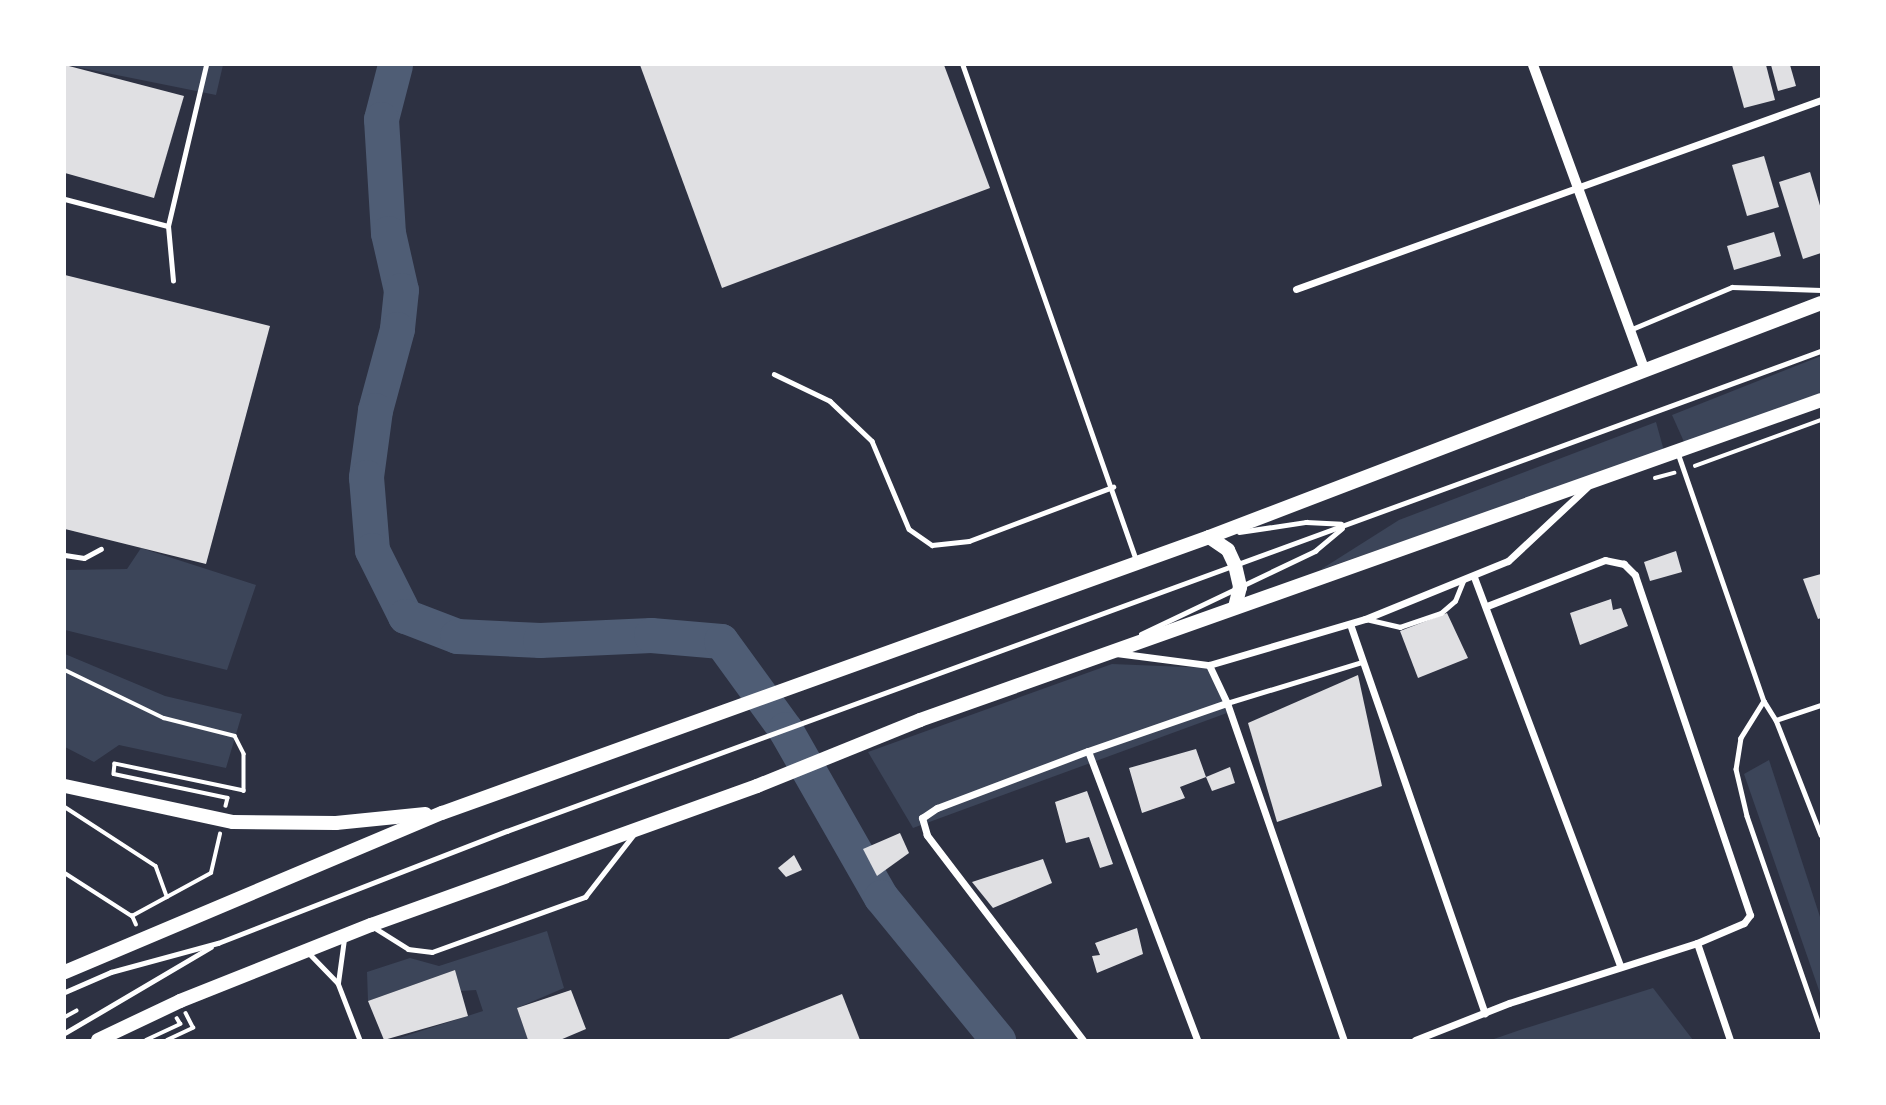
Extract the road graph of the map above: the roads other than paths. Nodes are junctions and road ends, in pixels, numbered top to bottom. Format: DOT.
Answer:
graph roads {
  1 [pos="206,65"];
  2 [pos="963,65"];
  3 [pos="1533,65"];
  4 [pos="1821,100"];
  5 [pos="1578,185"];
  6 [pos="65,199"];
  7 [pos="168,226"];
  8 [pos="173,281"];
  9 [pos="1296,289"];
  10 [pos="1821,290"];
  11 [pos="1821,303"];
  12 [pos="1630,330"];
  13 [pos="1821,351"];
  14 [pos="1645,371"];
  15 [pos="775,374"];
  16 [pos="1821,400"];
  17 [pos="1678,452"];
  18 [pos="1590,484"];
  19 [pos="1112,487"];
  20 [pos="1346,525"];
  21 [pos="1209,537"];
  22 [pos="101,548"];
  23 [pos="65,555"];
  24 [pos="1136,560"];
  25 [pos="1235,565"];
  26 [pos="1474,576"];
  27 [pos="1462,581"];
  28 [pos="1240,587"];
  29 [pos="1487,606"];
  30 [pos="1235,607"];
  31 [pos="1365,619"];
  32 [pos="1350,624"];
  33 [pos="1105,652"];
  34 [pos="1362,663"];
  35 [pos="1209,665"];
  36 [pos="1764,701"];
  37 [pos="1227,703"];
  38 [pos="1821,705"];
  39 [pos="1776,720"];
  40 [pos="1088,751"];
  41 [pos="65,786"];
  42 [pos="442,813"];
  43 [pos="637,830"];
  44 [pos="1821,835"];
  45 [pos="372,925"];
  46 [pos="344,936"];
  47 [pos="218,943"];
  48 [pos="1697,943"];
  49 [pos="307,950"];
  50 [pos="1620,966"];
  51 [pos="65,972"];
  52 [pos="338,984"];
  53 [pos="65,992"];
  54 [pos="1485,1013"];
  55 [pos="1821,1030"];
  56 [pos="65,1033"];
  57 [pos="98,1040"];
  58 [pos="360,1040"];
  59 [pos="1083,1040"];
  60 [pos="1197,1040"];
  61 [pos="1344,1040"];
  62 [pos="1415,1040"];
  63 [pos="1730,1040"];
  1 -- 7 [label="lane"];
  2 -- 19 [label="lane"];
  3 -- 5 [label="street"];
  4 -- 5 [label="street"];
  5 -- 9 [label="street"];
  5 -- 12 [label="street"];
  6 -- 7 [label="lane"];
  7 -- 8 [label="lane"];
  10 -- 12 [label="lane"];
  11 -- 14 [label="highway"];
  12 -- 14 [label="street"];
  13 -- 20 [label="lane"];
  14 -- 21 [label="highway"];
  15 -- 19 [label="lane"];
  16 -- 17 [label="highway"];
  17 -- 18 [label="highway"];
  17 -- 36 [label="lane"];
  18 -- 26 [label="street"];
  18 -- 30 [label="highway"];
  19 -- 24 [label="lane"];
  20 -- 21 [label="lane"];
  20 -- 25 [label="lane"];
  20 -- 28 [label="lane"];
  21 -- 24 [label="highway"];
  21 -- 25 [label="highway"];
  22 -- 23 [label="lane"];
  24 -- 42 [label="highway"];
  25 -- 28 [label="highway"];
  25 -- 47 [label="lane"];
  26 -- 27 [label="street"];
  26 -- 29 [label="street"];
  27 -- 31 [label="street"];
  27 -- 31 [label="lane"];
  28 -- 30 [label="highway"];
  28 -- 33 [label="lane"];
  29 -- 48 [label="street"];
  29 -- 50 [label="street"];
  30 -- 33 [label="highway"];
  31 -- 32 [label="street"];
  32 -- 34 [label="street"];
  32 -- 35 [label="street"];
  33 -- 35 [label="street"];
  33 -- 43 [label="highway"];
  34 -- 37 [label="lane"];
  34 -- 54 [label="street"];
  35 -- 37 [label="street"];
  36 -- 39 [label="lane"];
  36 -- 55 [label="lane"];
  37 -- 40 [label="street"];
  37 -- 61 [label="street"];
  38 -- 39 [label="lane"];
  39 -- 44 [label="lane"];
  40 -- 59 [label="street"];
  40 -- 60 [label="street"];
  41 -- 42 [label="highway"];
  42 -- 51 [label="highway"];
  43 -- 45 [label="highway"];
  43 -- 45 [label="lane"];
  45 -- 46 [label="highway"];
  46 -- 49 [label="highway"];
  46 -- 52 [label="lane"];
  47 -- 53 [label="lane"];
  47 -- 56 [label="lane"];
  48 -- 50 [label="street"];
  48 -- 63 [label="street"];
  49 -- 52 [label="lane"];
  49 -- 57 [label="highway"];
  50 -- 54 [label="street"];
  52 -- 58 [label="lane"];
  54 -- 62 [label="street"];
}
